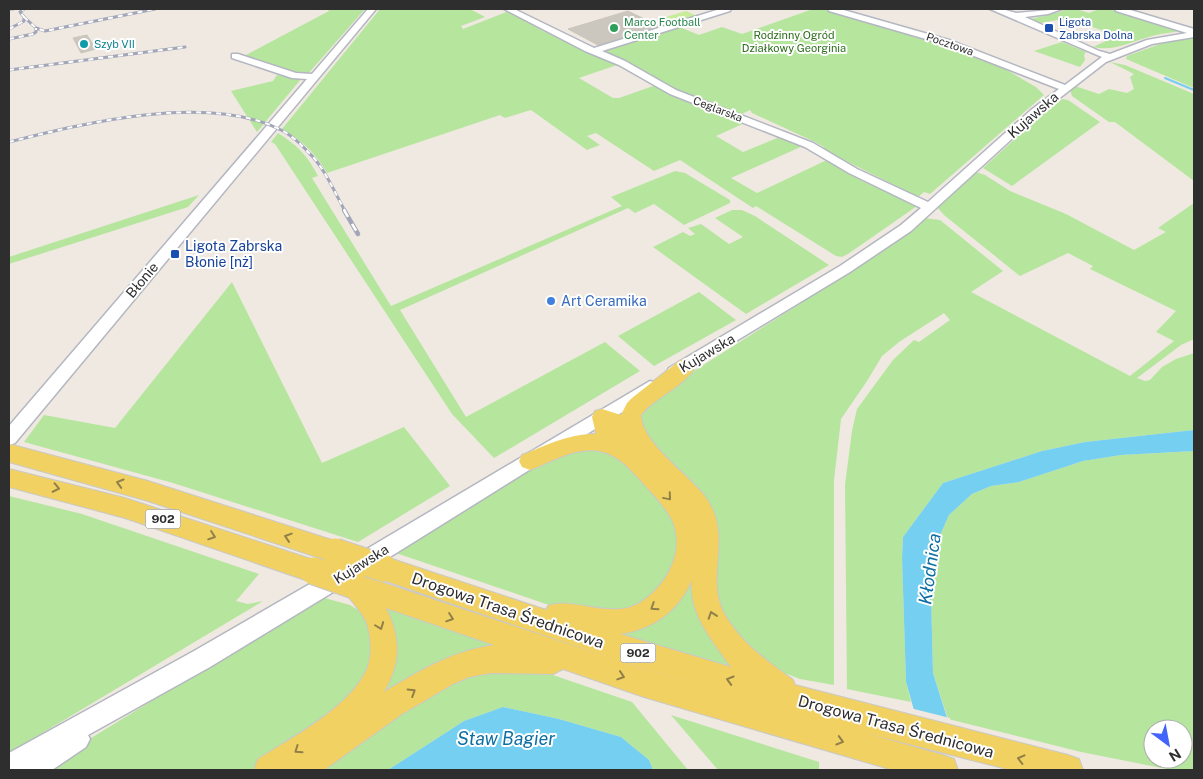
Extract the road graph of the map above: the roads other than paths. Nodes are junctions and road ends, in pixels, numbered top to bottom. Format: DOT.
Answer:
graph roads {
  1 [pos="372,9"];
  2 [pos="510,9"];
  3 [pos="728,9"];
  4 [pos="832,9"];
  5 [pos="994,9"];
  6 [pos="1058,9"];
  7 [pos="1119,9"];
  8 [pos="1015,15"];
  9 [pos="1194,33"];
  10 [pos="594,51"];
  11 [pos="1106,55"];
  12 [pos="235,56"];
  13 [pos="314,77"];
  14 [pos="1065,88"];
  15 [pos="929,207"];
  16 [pos="686,366"];
  17 [pos="602,417"];
  18 [pos="11,448"];
  19 [pos="643,457"];
  20 [pos="530,461"];
  21 [pos="9,478"];
  22 [pos="354,585"];
  23 [pos="485,602"];
  24 [pos="202,659"];
  25 [pos="574,661"];
  26 [pos="794,698"];
  27 [pos="9,766"];
  28 [pos="30,770"];
  29 [pos="269,770"];
  30 [pos="300,770"];
  31 [pos="943,770"];
  32 [pos="1068,770"];
  1 -- 13 [label="street, Błonie"];
  2 -- 10 [label="street, Ceglarska"];
  3 -- 10 [label="street"];
  4 -- 14 [label="street, Pocztowa"];
  5 -- 8 [label="street"];
  6 -- 8 [label="street"];
  7 -- 9 [label="street"];
  8 -- 11 [label="street"];
  9 -- 11 [label="street, Kujawska"];
  10 -- 15 [label="street, Ceglarska"];
  11 -- 14 [label="street, Kujawska"];
  12 -- 13 [label="street"];
  13 -- 18 [label="street, Błonie"];
  14 -- 15 [label="street, Kujawska"];
  15 -- 16 [label="street, Kujawska"];
  16 -- 17 [label="street, Kujawska"];
  16 -- 19 [label="main road"];
  17 -- 19 [label="main road"];
  17 -- 20 [label="street, Kujawska"];
  23 -- 18 [label="main road, Drogowa Trasa Średnicowa / 902, one-way, bridge"];
  19 -- 20 [label="main road"];
  19 -- 23 [label="main road, one-way"];
  26 -- 19 [label="main road, one-way"];
  20 -- 24 [label="street, Kujawska"];
  21 -- 22 [label="main road, Drogowa Trasa Średnicowa / 902, one-way, bridge"];
  22 -- 25 [label="main road, Drogowa Trasa Średnicowa / 902, one-way"];
  22 -- 29 [label="main road, one-way"];
  26 -- 23 [label="main road, Drogowa Trasa Średnicowa / 902, one-way"];
  24 -- 27 [label="street, Kujawska"];
  24 -- 28 [label="street, Kujawska"];
  30 -- 25 [label="main road, one-way"];
  25 -- 31 [label="main road, Drogowa Trasa Średnicowa / 902, one-way"];
  32 -- 26 [label="main road, Drogowa Trasa Średnicowa / 902, one-way"];
}
